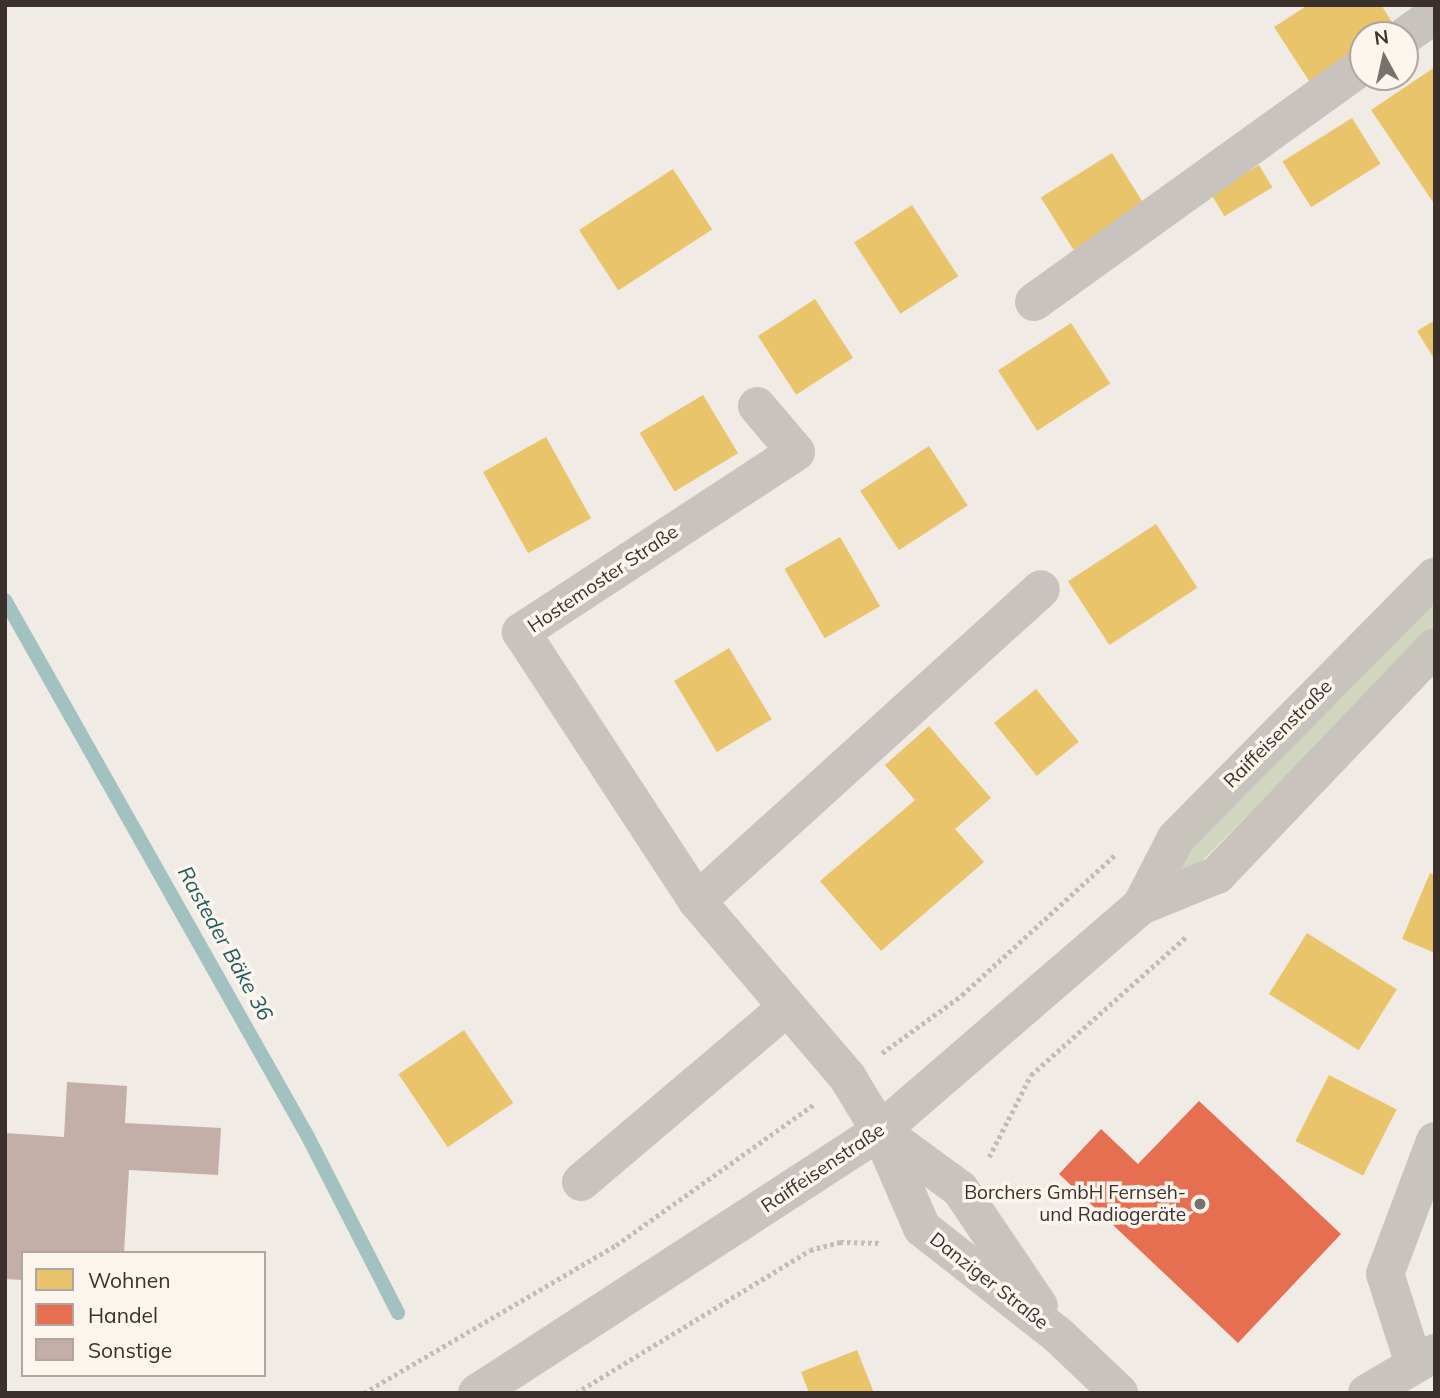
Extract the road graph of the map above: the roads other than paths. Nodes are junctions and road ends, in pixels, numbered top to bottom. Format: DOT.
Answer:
graph roads {
  1 [pos="1430,5"];
  2 [pos="1435,13"];
  3 [pos="1419,25"];
  4 [pos="1349,76"];
  5 [pos="1034,302"];
  6 [pos="757,406"];
  7 [pos="1435,576"];
  8 [pos="1041,589"];
  9 [pos="1435,647"];
  10 [pos="697,901"];
  11 [pos="1141,906"];
  12 [pos="787,1007"];
  13 [pos="880,1131"];
  14 [pos="1435,1141"];
  15 [pos="581,1182"];
  16 [pos="1059,1336"];
  17 [pos="1424,1357"];
  18 [pos="477,1393"];
  19 [pos="1119,1393"];
  20 [pos="1367,1393"];
  1 -- 2 [label="street"];
  2 -- 3 [label="street"];
  4 -- 5 [label="street"];
  6 -- 10 [label="street, Hostemoster Straße"];
  7 -- 11 [label="street, Raiffeisenstraße"];
  8 -- 10 [label="street"];
  9 -- 11 [label="street, Raiffeisenstraße"];
  10 -- 12 [label="street, Hostemoster Straße"];
  11 -- 13 [label="street, Raiffeisenstraße"];
  12 -- 13 [label="street, Hostemoster Straße"];
  12 -- 15 [label="street"];
  13 -- 16 [label="street, Danziger Straße"];
  13 -- 16 [label="street, Danziger Straße"];
  13 -- 18 [label="street, Raiffeisenstraße"];
  14 -- 17 [label="street"];
  16 -- 19 [label="street, Danziger Straße"];
  17 -- 20 [label="street"];
}
